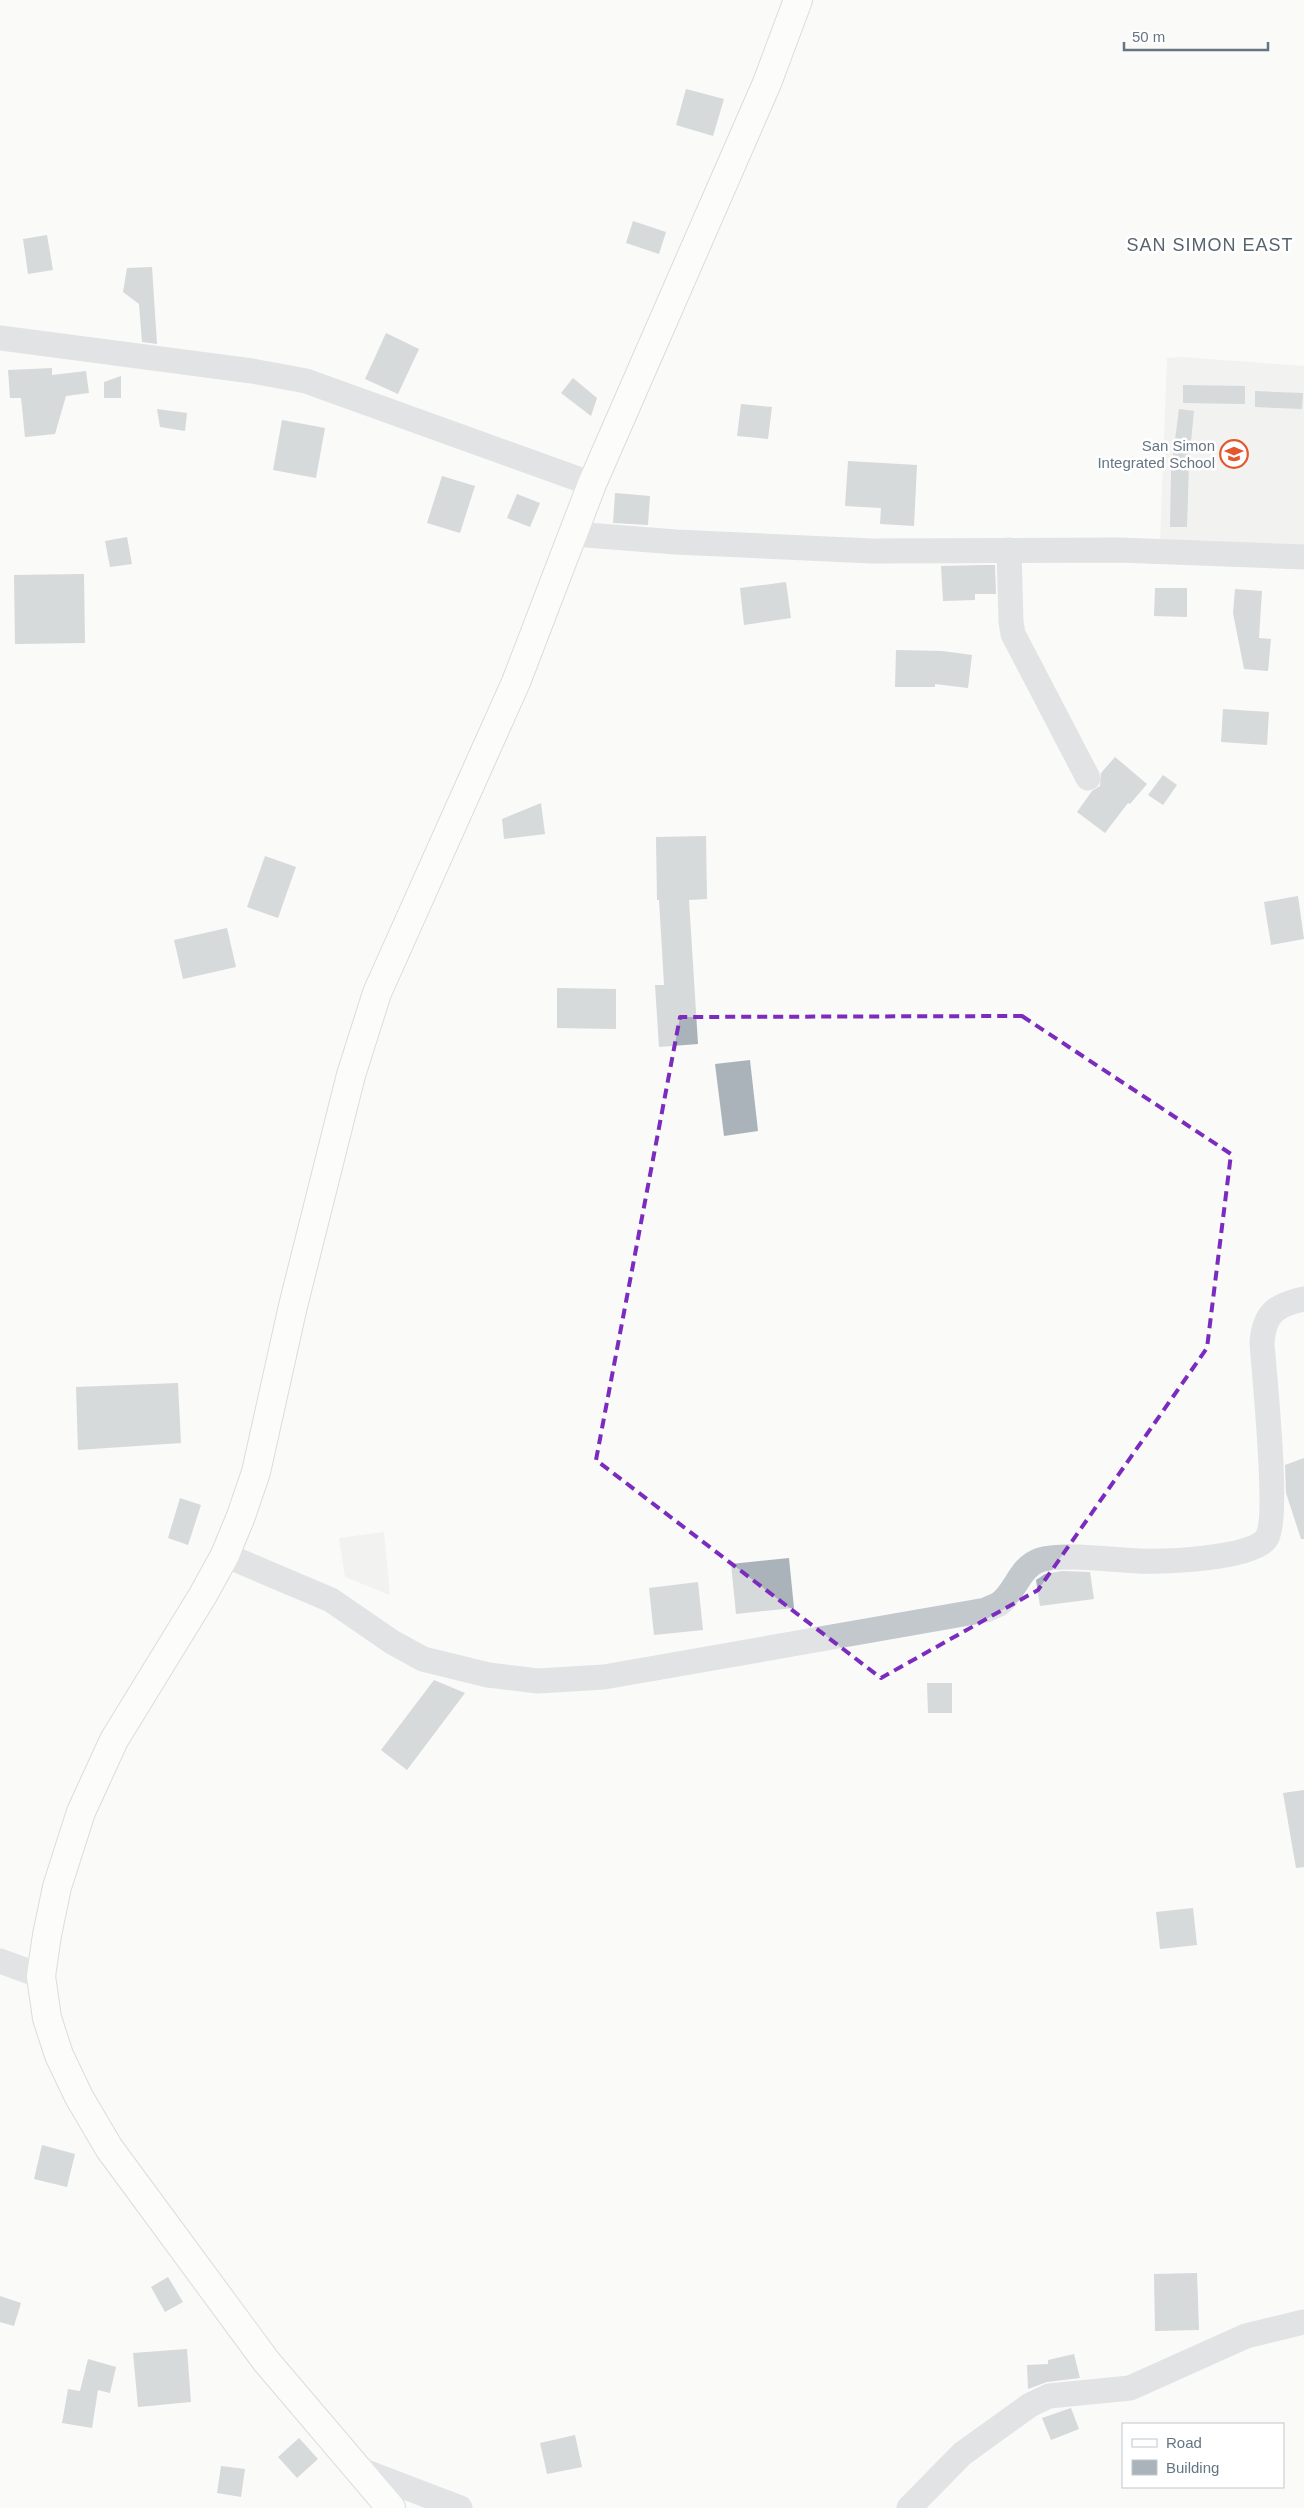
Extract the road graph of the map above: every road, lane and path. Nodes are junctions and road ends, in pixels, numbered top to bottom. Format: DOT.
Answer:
graph roads {
  1 [pos="798,0"];
  2 [pos="0,338"];
  3 [pos="592,484"];
  4 [pos="574,534"];
  5 [pos="1009,550"];
  6 [pos="1304,557"];
  7 [pos="1088,778"];
  8 [pos="1304,1299"];
  9 [pos="225,1555"];
  10 [pos="0,1961"];
  11 [pos="41,1976"];
  12 [pos="1304,2322"];
  13 [pos="358,2469"];
  14 [pos="391,2508"];
  15 [pos="460,2508"];
  16 [pos="909,2508"];
  1 -- 3 [label="main road"];
  2 -- 3 [label="street"];
  3 -- 4 [label="main road"];
  4 -- 5 [label="street"];
  4 -- 9 [label="main road"];
  5 -- 6 [label="street"];
  5 -- 7 [label="street"];
  8 -- 9 [label="street"];
  9 -- 11 [label="main road"];
  10 -- 11 [label="street"];
  11 -- 13 [label="main road"];
  12 -- 16 [label="street"];
  13 -- 14 [label="main road"];
  13 -- 15 [label="street"];
}
